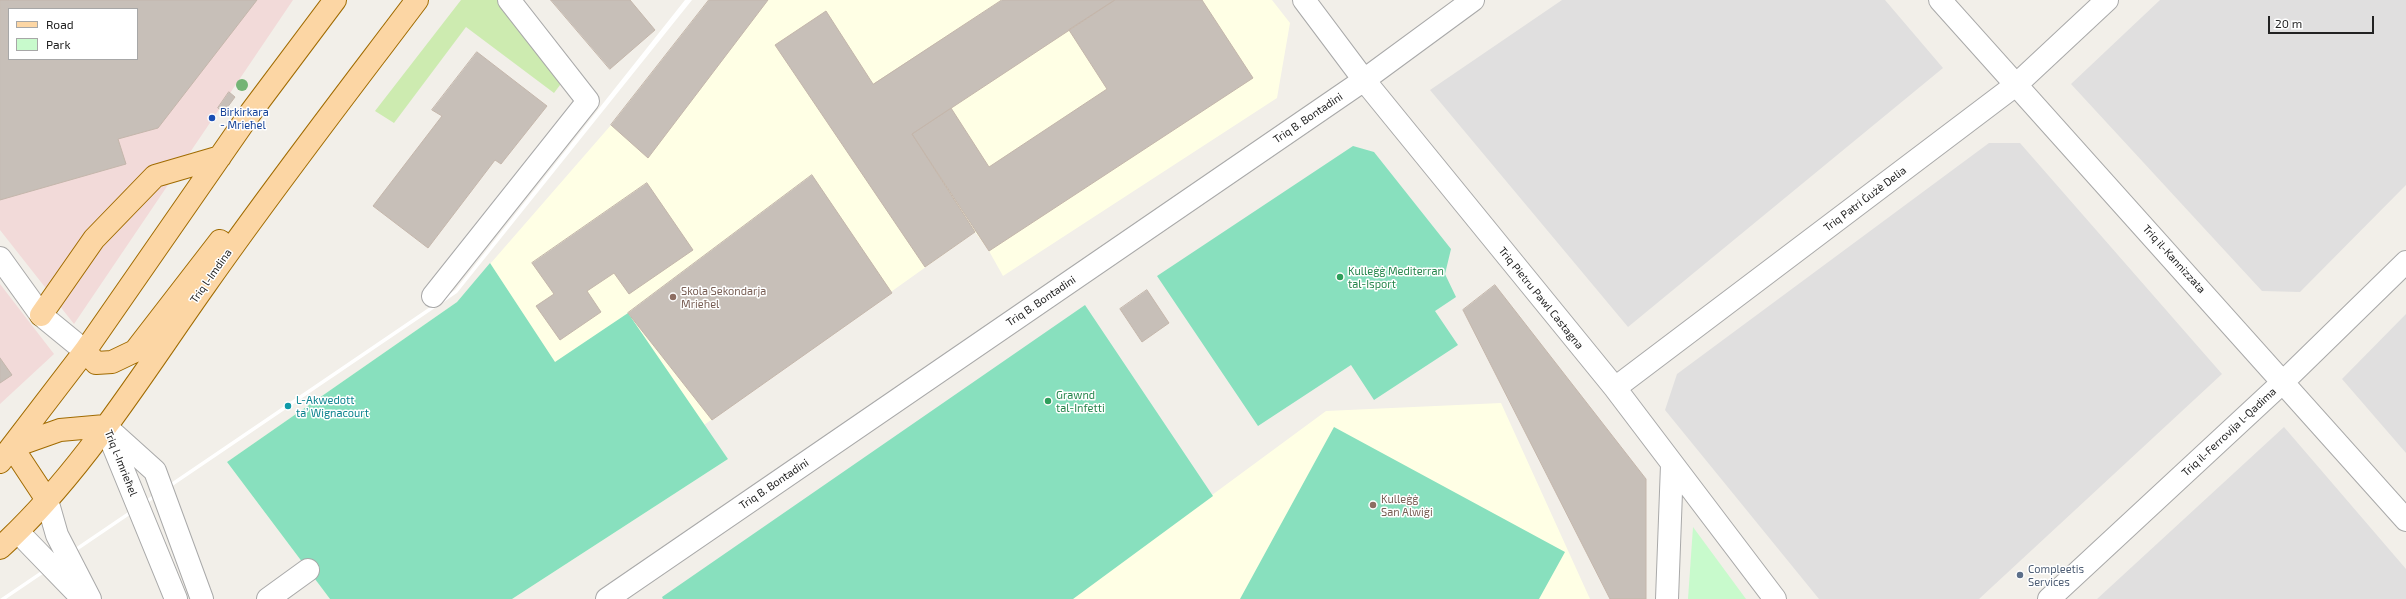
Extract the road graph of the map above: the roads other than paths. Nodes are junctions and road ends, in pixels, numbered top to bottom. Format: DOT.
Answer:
graph roads {
  1 [pos="335,0"];
  2 [pos="417,0"];
  3 [pos="509,0"];
  4 [pos="1304,0"];
  5 [pos="1473,0"];
  6 [pos="1940,0"];
  7 [pos="2107,0"];
  8 [pos="1364,80"];
  9 [pos="2017,84"];
  10 [pos="220,157"];
  11 [pos="250,221"];
  12 [pos="0,258"];
  13 [pos="2406,262"];
  14 [pos="433,296"];
  15 [pos="41,315"];
  16 [pos="84,351"];
  17 [pos="2283,382"];
  18 [pos="1615,388"];
  19 [pos="105,426"];
  20 [pos="6,455"];
  21 [pos="1672,465"];
  22 [pos="47,500"];
  23 [pos="2406,520"];
  24 [pos="18,532"];
  25 [pos="0,548"];
  26 [pos="308,570"];
  27 [pos="616,597"];
  28 [pos="84,599"];
  29 [pos="90,599"];
  30 [pos="176,599"];
  31 [pos="202,599"];
  32 [pos="268,599"];
  33 [pos="1667,599"];
  34 [pos="1775,599"];
  35 [pos="2049,599"];
  1 -- 10 [label="main road"];
  2 -- 11 [label="main road, Triq l-Imdina"];
  3 -- 14 [label="street"];
  4 -- 8 [label="street, Triq Pietru Pawl Castagna"];
  5 -- 8 [label="street, Triq B. Bontadini"];
  6 -- 9 [label="street, Triq il-Kannizzata"];
  7 -- 9 [label="street, Triq Patri Ġużè Delia"];
  8 -- 18 [label="street, Triq Pietru Pawl Castagna"];
  8 -- 27 [label="street, Triq B. Bontadini"];
  9 -- 17 [label="street, Triq il-Kannizzata"];
  9 -- 18 [label="street, Triq Patri Ġużè Delia"];
  10 -- 15 [label="main road"];
  10 -- 16 [label="main road"];
  11 -- 16 [label="main road"];
  11 -- 19 [label="main road, Triq l-Imdina"];
  12 -- 15 [label="street"];
  13 -- 17 [label="street, Triq il-Ferrovija l-Qadima"];
  15 -- 16 [label="street"];
  16 -- 20 [label="main road"];
  17 -- 23 [label="street, Triq il-Kannizzata"];
  17 -- 35 [label="street, Triq il-Ferrovija l-Qadima"];
  18 -- 21 [label="street, Triq Pietru Pawl Castagna"];
  19 -- 20 [label="main road"];
  19 -- 22 [label="main road, Triq l-Imdina"];
  19 -- 30 [label="street, Triq l-Imrieħel"];
  19 -- 31 [label="street, Triq l-Imrieħel"];
  20 -- 22 [label="main road"];
  21 -- 33 [label="street"];
  21 -- 34 [label="street, Triq Pietru Pawl Castagna"];
  22 -- 24 [label="main road, Triq l-Imdina"];
  22 -- 29 [label="street"];
  24 -- 25 [label="main road, Triq l-Imdina"];
  24 -- 28 [label="street"];
  26 -- 32 [label="street"];
}
